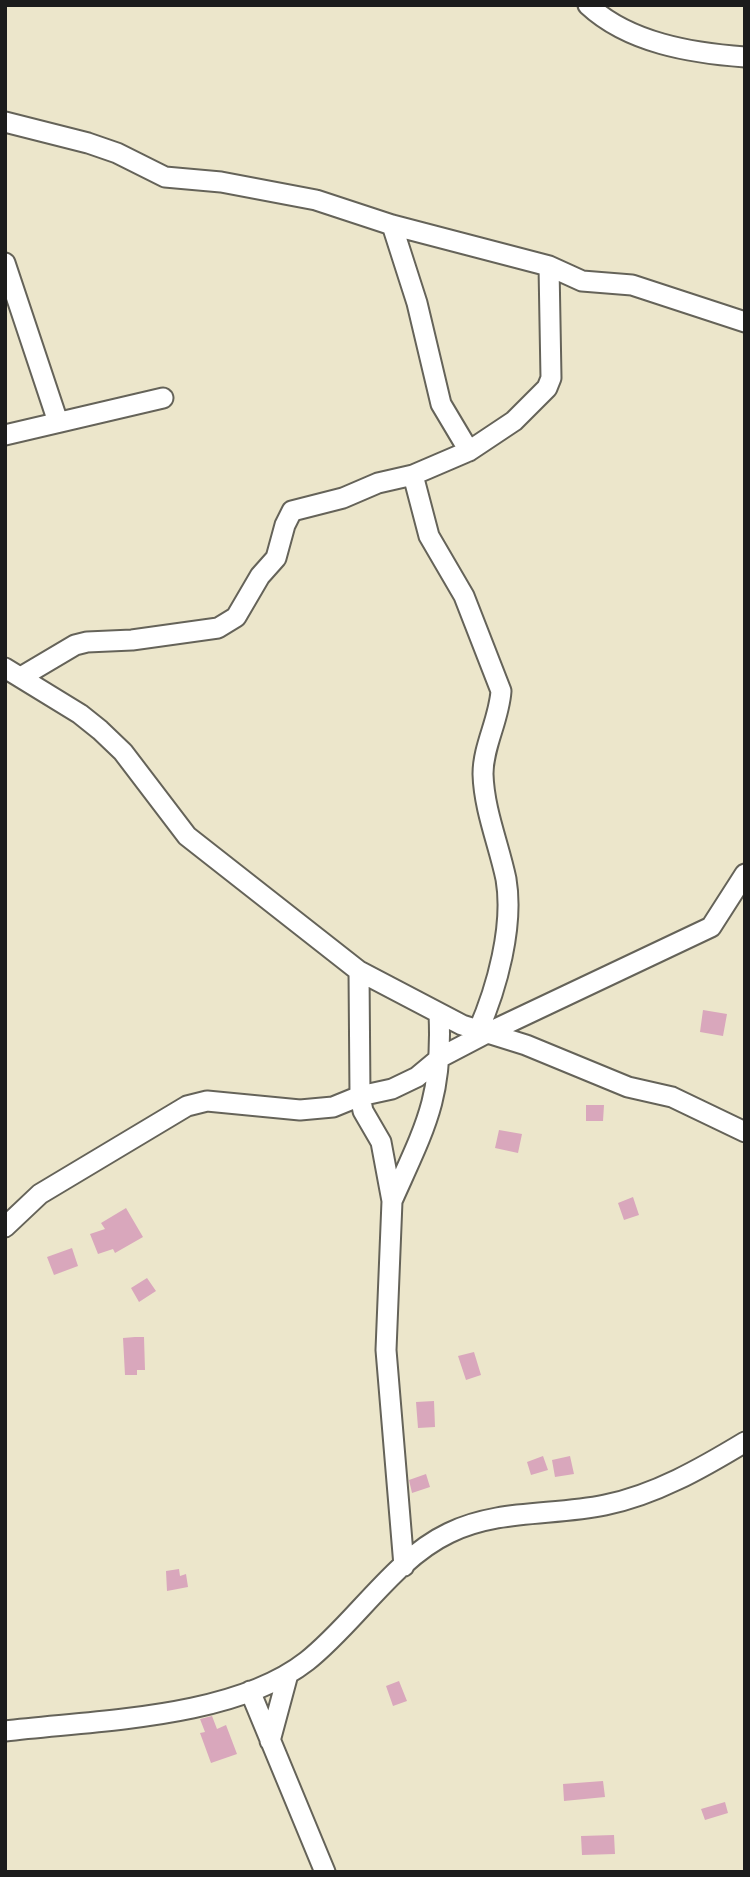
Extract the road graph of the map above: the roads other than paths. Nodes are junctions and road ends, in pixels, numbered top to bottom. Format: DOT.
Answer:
graph roads {
  1 [pos="588,5"];
  2 [pos="745,57"];
  3 [pos="5,122"];
  4 [pos="392,225"];
  5 [pos="5,263"];
  6 [pos="549,267"];
  7 [pos="745,322"];
  8 [pos="163,398"];
  9 [pos="58,422"];
  10 [pos="5,435"];
  11 [pos="469,451"];
  12 [pos="413,475"];
  13 [pos="13,672"];
  14 [pos="745,874"];
  15 [pos="359,971"];
  16 [pos="439,1014"];
  17 [pos="482,1032"];
  18 [pos="441,1057"];
  19 [pos="360,1096"];
  20 [pos="745,1132"];
  21 [pos="391,1201"];
  22 [pos="5,1227"];
  23 [pos="745,1442"];
  24 [pos="404,1566"];
  25 [pos="288,1674"];
  26 [pos="250,1691"];
  27 [pos="5,1731"];
  28 [pos="270,1741"];
  29 [pos="325,1872"];
  1 -- 2 [label="street"];
  3 -- 4 [label="street"];
  4 -- 6 [label="street"];
  4 -- 11 [label="street"];
  5 -- 9 [label="street"];
  6 -- 7 [label="street"];
  6 -- 11 [label="street"];
  8 -- 9 [label="street"];
  9 -- 10 [label="street"];
  11 -- 12 [label="street"];
  12 -- 13 [label="street"];
  12 -- 17 [label="street"];
  13 -- 15 [label="street"];
  14 -- 17 [label="street"];
  15 -- 16 [label="street"];
  15 -- 19 [label="street"];
  16 -- 17 [label="street"];
  16 -- 18 [label="street"];
  17 -- 18 [label="street"];
  17 -- 20 [label="street"];
  18 -- 19 [label="street"];
  18 -- 21 [label="street"];
  19 -- 21 [label="street"];
  19 -- 22 [label="street"];
  21 -- 24 [label="street"];
  23 -- 24 [label="street"];
  24 -- 25 [label="street"];
  25 -- 26 [label="street"];
  25 -- 28 [label="street"];
  26 -- 27 [label="street"];
  26 -- 28 [label="street"];
  28 -- 29 [label="street"];
}
